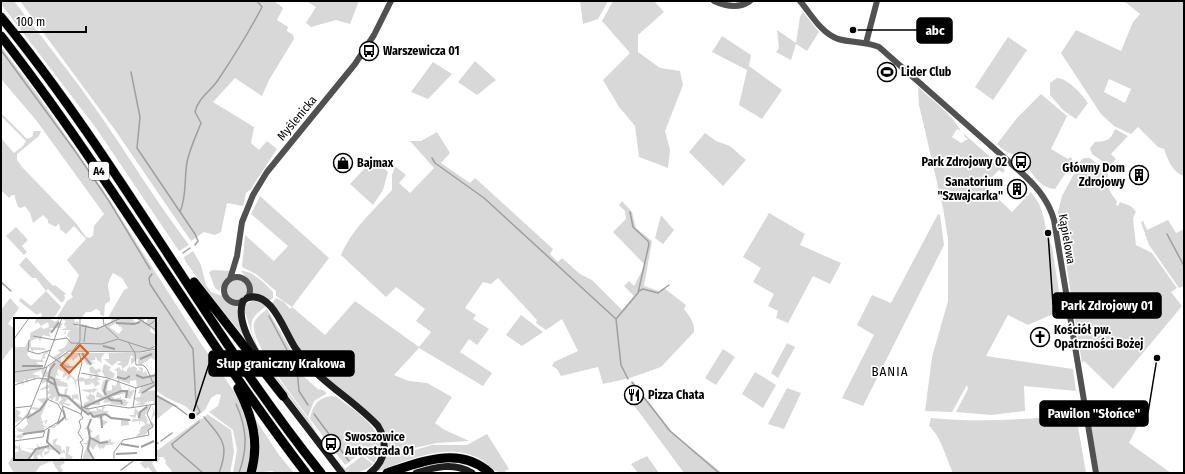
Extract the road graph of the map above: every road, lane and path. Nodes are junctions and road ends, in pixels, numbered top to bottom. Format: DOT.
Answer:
graph roads {
  1 [pos="391,1"];
  2 [pos="714,1"];
  3 [pos="750,1"];
  4 [pos="800,1"];
  5 [pos="877,1"];
  6 [pos="1,17"];
  7 [pos="1,36"];
  8 [pos="866,43"];
  9 [pos="167,252"];
  10 [pos="237,256"];
  11 [pos="241,277"];
  12 [pos="230,279"];
  13 [pos="245,300"];
  14 [pos="221,354"];
  15 [pos="283,396"];
  16 [pos="251,473"];
  17 [pos="306,473"];
  18 [pos="321,473"];
  19 [pos="342,473"];
  20 [pos="370,473"];
  21 [pos="387,473"];
  22 [pos="416,473"];
  23 [pos="472,473"];
  24 [pos="490,473"];
  25 [pos="1096,473"];
  1 -- 10 [label="street, Myślenicka"];
  2 -- 3 [label="street"];
  4 -- 8 [label="street, Kąpielowa"];
  5 -- 8 [label="street"];
  6 -- 9 [label="highway, A4"];
  7 -- 14 [label="highway, A4"];
  8 -- 25 [label="street, Kąpielowa"];
  9 -- 15 [label="highway"];
  9 -- 18 [label="highway, A4"];
  10 -- 11 [label="street, Myślenicka"];
  10 -- 12 [label="street, Myślenicka"];
  11 -- 12 [label="street"];
  11 -- 13 [label="street"];
  12 -- 13 [label="street"];
  13 -- 15 [label="main road"];
  13 -- 20 [label="main road"];
  14 -- 16 [label="highway"];
  14 -- 17 [label="highway, A4"];
  15 -- 19 [label="main road"];
  21 -- 24 [label="highway"];
  22 -- 23 [label="main road"];
}
